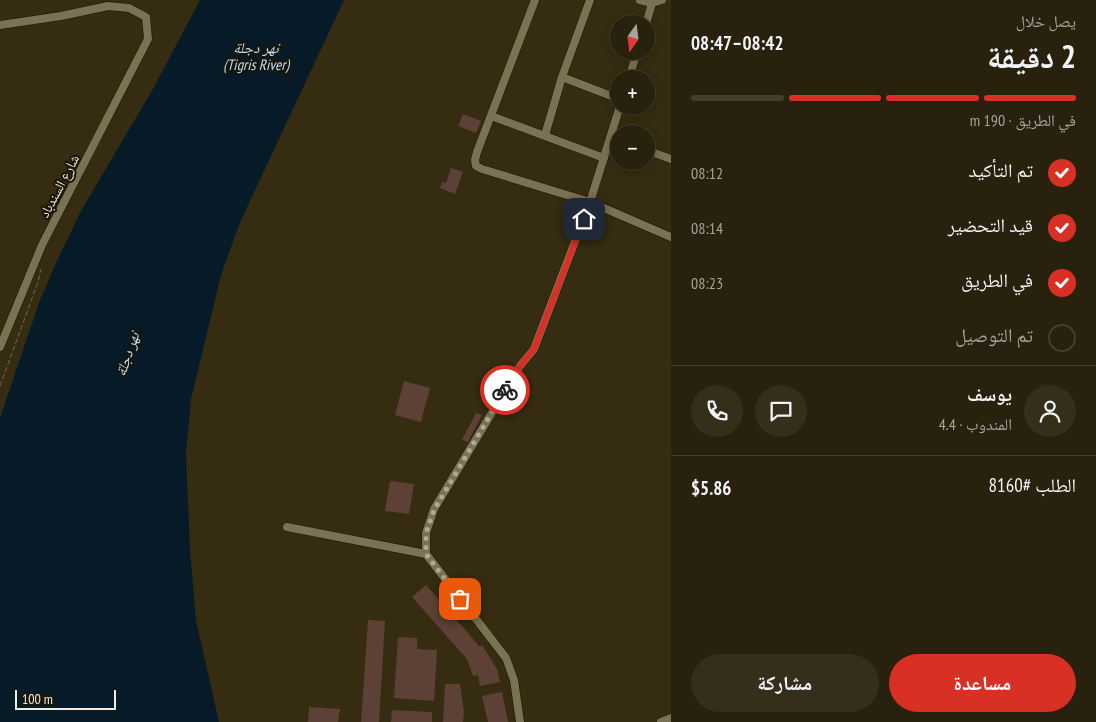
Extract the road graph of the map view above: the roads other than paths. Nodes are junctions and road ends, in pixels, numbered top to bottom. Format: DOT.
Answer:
graph roads {
  1 [pos="535,0"];
  2 [pos="590,0"];
  3 [pos="640,0"];
  4 [pos="662,0"];
  5 [pos="653,1"];
  6 [pos="649,15"];
  7 [pos="0,25"];
  8 [pos="562,77"];
  9 [pos="610,96"];
  10 [pos="492,116"];
  11 [pos="545,135"];
  12 [pos="610,147"];
  13 [pos="655,153"];
  14 [pos="604,158"];
  15 [pos="671,159"];
  16 [pos="590,202"];
  17 [pos="671,237"];
  18 [pos="0,347"];
  19 [pos="287,527"];
  20 [pos="426,554"];
  21 [pos="671,718"];
  22 [pos="520,722"];
  23 [pos="661,722"];
  1 -- 10 [label="street"];
  2 -- 8 [label="street"];
  3 -- 5 [label="street"];
  4 -- 5 [label="street"];
  5 -- 6 [label="street"];
  7 -- 18 [label="street, شارع السندباد"];
  8 -- 9 [label="street"];
  8 -- 11 [label="street"];
  10 -- 11 [label="street"];
  10 -- 16 [label="street"];
  11 -- 14 [label="street"];
  12 -- 14 [label="street"];
  13 -- 15 [label="street"];
  14 -- 16 [label="street"];
  16 -- 17 [label="street"];
  16 -- 20 [label="street"];
  19 -- 20 [label="street"];
  20 -- 22 [label="street"];
  21 -- 23 [label="street"];
}
